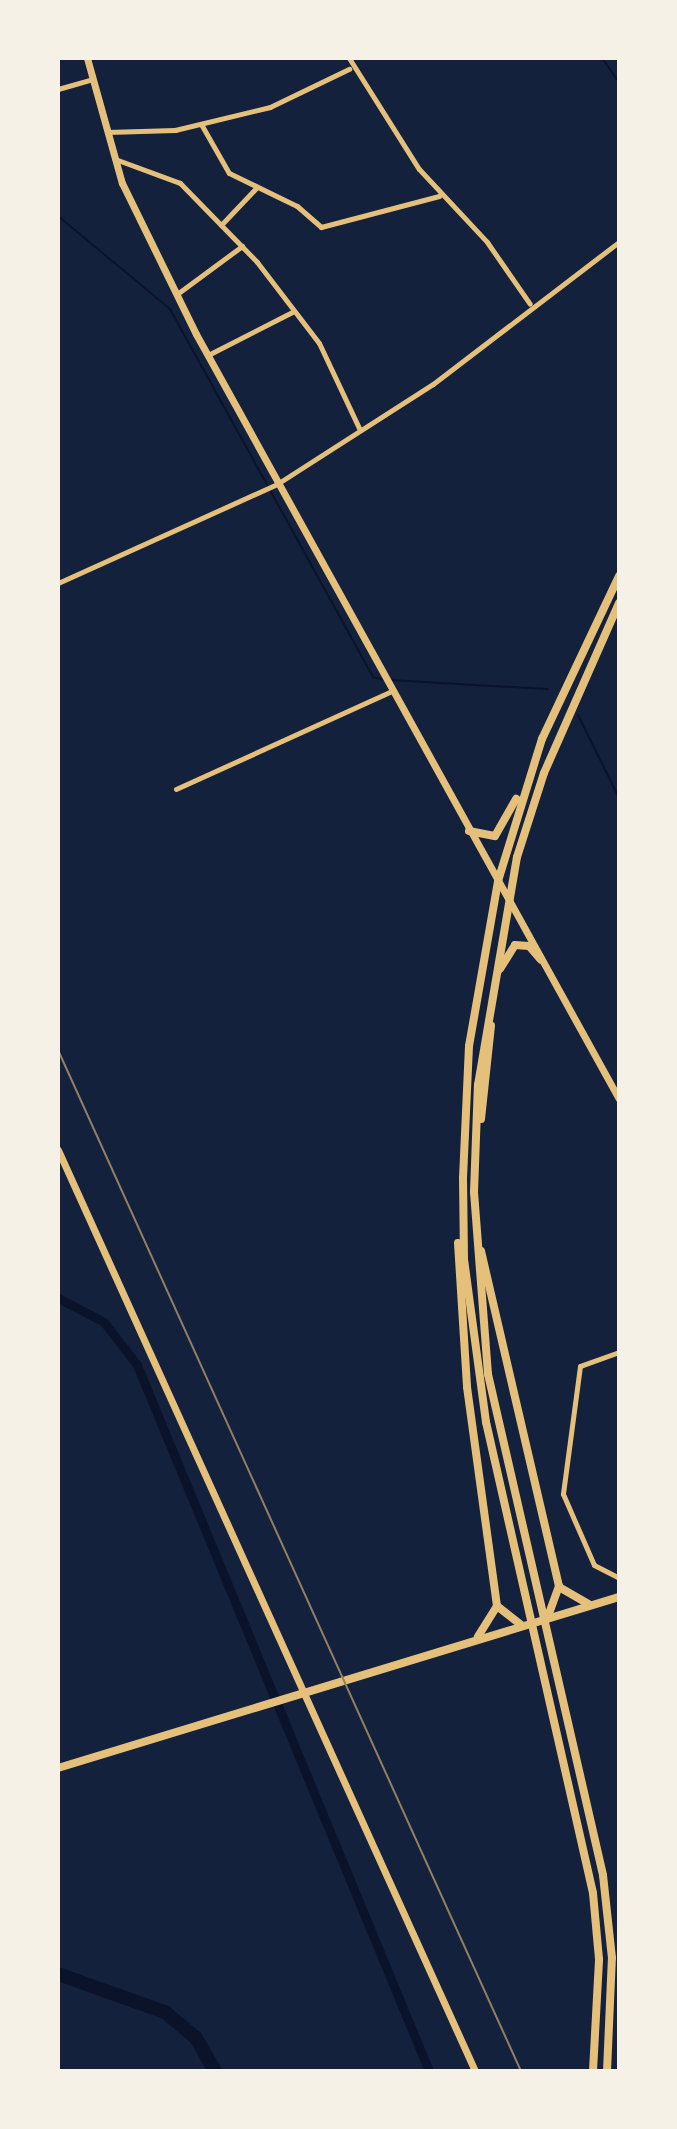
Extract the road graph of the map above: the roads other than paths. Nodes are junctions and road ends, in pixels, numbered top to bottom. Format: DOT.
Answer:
graph roads {
  1 [pos="87,58"];
  2 [pos="349,58"];
  3 [pos="349,69"];
  4 [pos="93,79"];
  5 [pos="58,89"];
  6 [pos="201,124"];
  7 [pos="107,132"];
  8 [pos="115,159"];
  9 [pos="257,187"];
  10 [pos="439,196"];
  11 [pos="221,225"];
  12 [pos="619,242"];
  13 [pos="242,246"];
  14 [pos="177,294"];
  15 [pos="530,304"];
  16 [pos="292,312"];
  17 [pos="207,355"];
  18 [pos="360,430"];
  19 [pos="277,484"];
  20 [pos="617,579"];
  21 [pos="58,583"];
  22 [pos="619,603"];
  23 [pos="392,691"];
  24 [pos="176,789"];
  25 [pos="469,831"];
  26 [pos="498,881"];
  27 [pos="507,899"];
  28 [pos="541,960"];
  29 [pos="619,1099"];
  30 [pos="58,1150"];
  31 [pos="463,1178"];
  32 [pos="474,1192"];
  33 [pos="486,1307"];
  34 [pos="619,1352"];
  35 [pos="619,1578"];
  36 [pos="559,1586"];
  37 [pos="619,1597"];
  38 [pos="589,1604"];
  39 [pos="497,1606"];
  40 [pos="548,1616"];
  41 [pos="521,1625"];
  42 [pos="478,1637"];
  43 [pos="303,1691"];
  44 [pos="58,1768"];
  45 [pos="475,2071"];
  46 [pos="593,2071"];
  47 [pos="607,2071"];
  1 -- 4 [label="main road"];
  2 -- 3 [label="street"];
  3 -- 6 [label="street"];
  3 -- 10 [label="street"];
  4 -- 5 [label="street"];
  4 -- 7 [label="main road"];
  6 -- 7 [label="street"];
  6 -- 9 [label="street"];
  7 -- 8 [label="main road"];
  8 -- 11 [label="street"];
  8 -- 14 [label="main road"];
  9 -- 10 [label="street"];
  9 -- 11 [label="street"];
  10 -- 15 [label="street"];
  11 -- 13 [label="street"];
  12 -- 15 [label="street"];
  13 -- 14 [label="street"];
  13 -- 16 [label="street"];
  14 -- 17 [label="main road"];
  15 -- 18 [label="street"];
  16 -- 17 [label="street"];
  16 -- 18 [label="street"];
  17 -- 19 [label="main road"];
  18 -- 19 [label="street"];
  19 -- 21 [label="street"];
  19 -- 23 [label="main road"];
  20 -- 25 [label="main road"];
  20 -- 26 [label="main road"];
  22 -- 27 [label="main road"];
  23 -- 24 [label="street"];
  23 -- 25 [label="main road"];
  25 -- 26 [label="main road"];
  26 -- 27 [label="main road"];
  26 -- 31 [label="main road"];
  27 -- 28 [label="main road"];
  27 -- 32 [label="main road"];
  28 -- 29 [label="main road"];
  28 -- 32 [label="main road"];
  30 -- 43 [label="main road"];
  31 -- 39 [label="main road"];
  31 -- 46 [label="main road"];
  32 -- 33 [label="main road"];
  33 -- 36 [label="main road"];
  33 -- 47 [label="main road"];
  34 -- 35 [label="street"];
  36 -- 38 [label="main road"];
  36 -- 40 [label="main road"];
  37 -- 38 [label="main road"];
  38 -- 40 [label="main road"];
  39 -- 41 [label="main road"];
  39 -- 42 [label="main road"];
  40 -- 41 [label="main road"];
  41 -- 42 [label="main road"];
  42 -- 43 [label="main road"];
  43 -- 44 [label="main road"];
  43 -- 45 [label="main road"];
}
